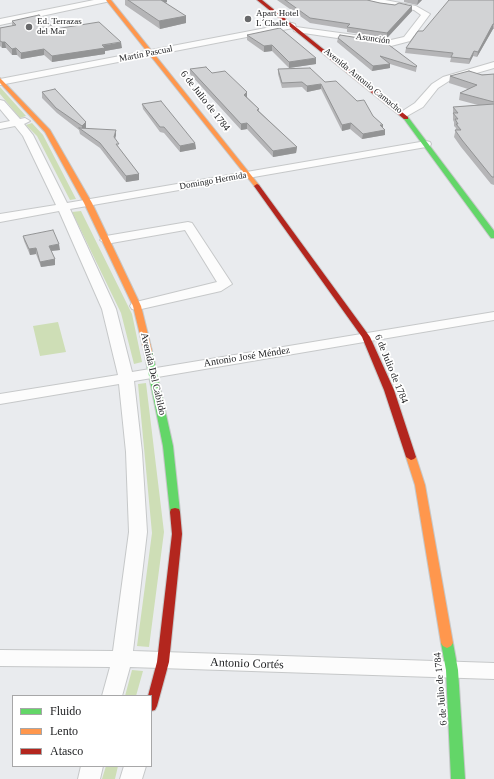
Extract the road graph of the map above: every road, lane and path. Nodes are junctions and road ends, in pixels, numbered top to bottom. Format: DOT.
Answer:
graph roads {
  1 [pos="107,0"];
  2 [pos="258,0"];
  3 [pos="371,0"];
  4 [pos="0,22"];
  5 [pos="294,28"];
  6 [pos="153,53"];
  7 [pos="494,65"];
  8 [pos="1,81"];
  9 [pos="0,103"];
  10 [pos="404,114"];
  11 [pos="36,119"];
  12 [pos="17,122"];
  13 [pos="0,126"];
  14 [pos="426,144"];
  15 [pos="249,175"];
  16 [pos="88,203"];
  17 [pos="63,207"];
  18 [pos="0,218"];
  19 [pos="490,224"];
  20 [pos="494,236"];
  21 [pos="106,240"];
  22 [pos="137,306"];
  23 [pos="494,316"];
  24 [pos="366,337"];
  25 [pos="154,373"];
  26 [pos="126,377"];
  27 [pos="0,399"];
  28 [pos="0,658"];
  29 [pos="122,659"];
  30 [pos="163,662"];
  31 [pos="452,670"];
  32 [pos="494,671"];
  33 [pos="112,695"];
  34 [pos="152,702"];
  35 [pos="92,767"];
  36 [pos="135,767"];
  37 [pos="89,779"];
  38 [pos="131,779"];
  39 [pos="458,779"];
  1 -- 4 [label="street"];
  1 -- 6 [label="street, 6 de Julio de 1784"];
  2 -- 5 [label="street, Avenida Antonio Camacho"];
  3 -- 5 [label="street, Asunción"];
  5 -- 6 [label="street, Martín Pascual"];
  5 -- 10 [label="street, Avenida Antonio Camacho"];
  6 -- 8 [label="street, Martín Pascual"];
  6 -- 15 [label="street, 6 de Julio de 1784"];
  7 -- 10 [label="street"];
  8 -- 11 [label="street, Avenida Del Cabildo"];
  9 -- 12 [label="street"];
  10 -- 14 [label="street, Avenida Antonio Camacho"];
  11 -- 12 [label="street"];
  11 -- 16 [label="street, Avenida Del Cabildo"];
  12 -- 13 [label="street"];
  12 -- 17 [label="street"];
  14 -- 15 [label="street, Domingo Hermida"];
  14 -- 19 [label="street, Avenida Antonio Camacho"];
  15 -- 16 [label="street, Domingo Hermida"];
  15 -- 24 [label="street, 6 de Julio de 1784"];
  16 -- 17 [label="street, Domingo Hermida"];
  16 -- 21 [label="street, Avenida Del Cabildo"];
  17 -- 18 [label="street, Domingo Hermida"];
  17 -- 26 [label="street"];
  19 -- 20 [label="street, Avenida Antonio Camacho"];
  21 -- 22 [label="street, Avenida Del Cabildo"];
  21 -- 22 [label="street"];
  22 -- 25 [label="street, Avenida Del Cabildo"];
  23 -- 24 [label="street, Antonio José Méndez"];
  24 -- 25 [label="street, Antonio José Méndez"];
  24 -- 31 [label="street, 6 de Julio de 1784"];
  25 -- 26 [label="street, Antonio José Méndez"];
  25 -- 30 [label="street, Avenida Del Cabildo"];
  26 -- 27 [label="street, Antonio José Méndez"];
  26 -- 29 [label="street"];
  28 -- 29 [label="street, Antonio Cortés"];
  29 -- 30 [label="street, Antonio Cortés"];
  29 -- 33 [label="street"];
  30 -- 31 [label="street, Antonio Cortés"];
  30 -- 34 [label="street, Avenida Del Cabildo"];
  31 -- 32 [label="street, Antonio Cortés"];
  31 -- 39 [label="street, 6 de Julio de 1784"];
  35 -- 37 [label="street"];
  36 -- 38 [label="street"];
}
